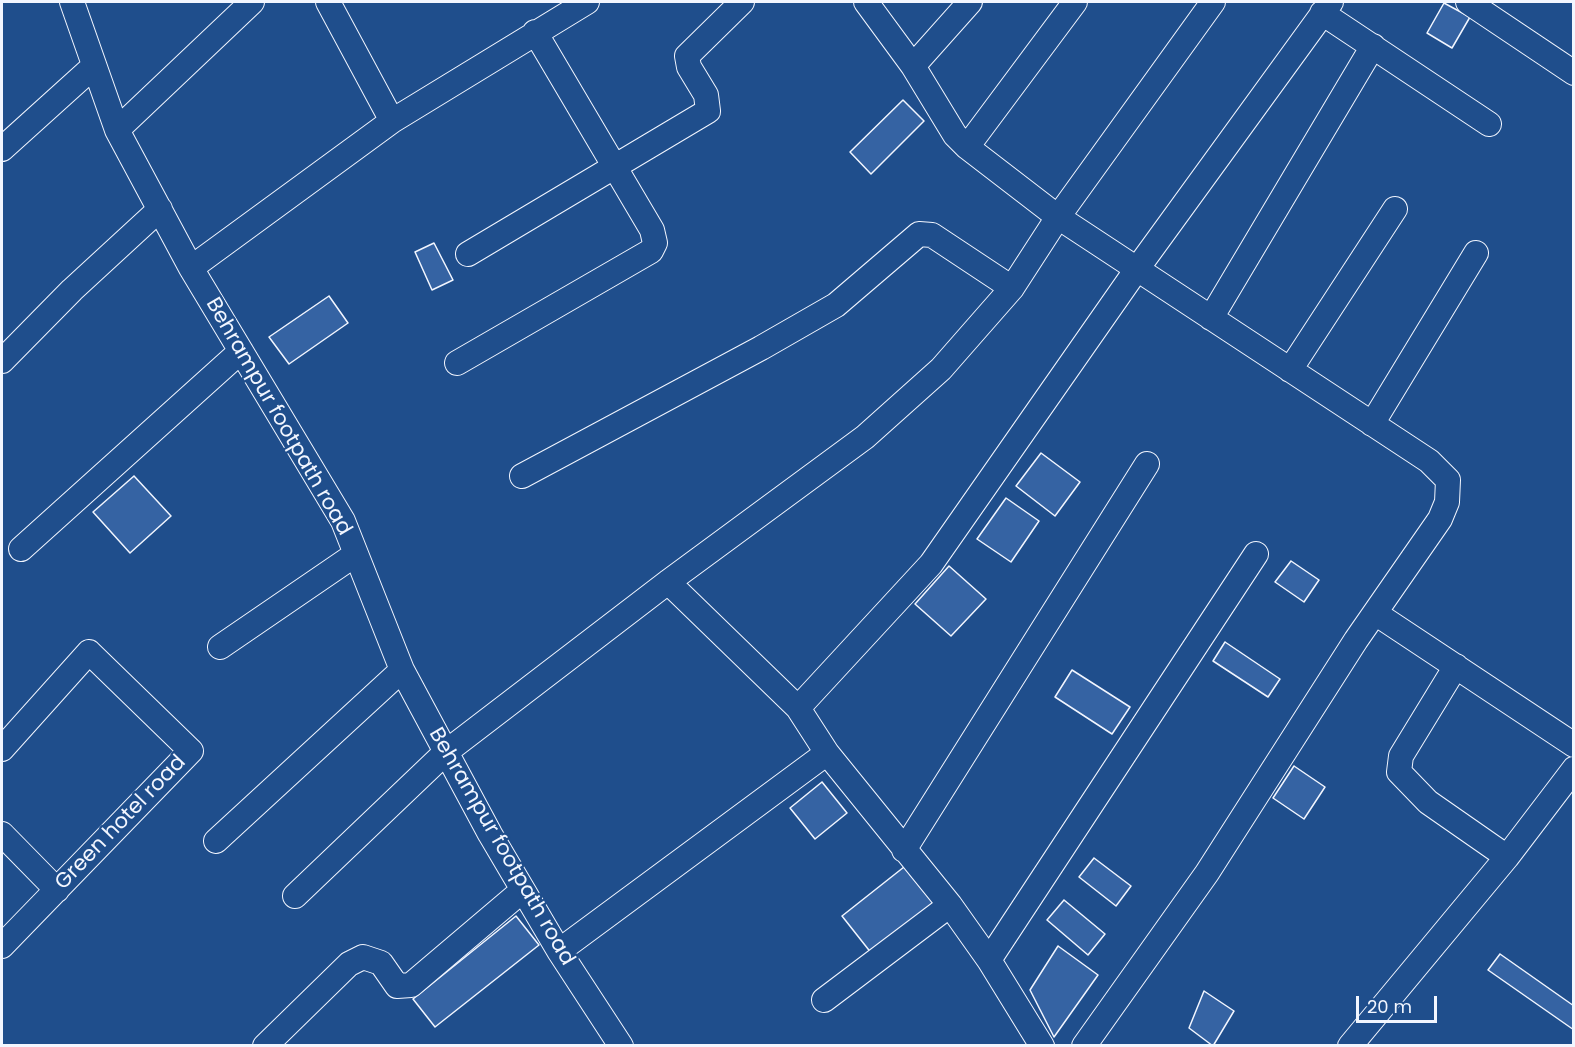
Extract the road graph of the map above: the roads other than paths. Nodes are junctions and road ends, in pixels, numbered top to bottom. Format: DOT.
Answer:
graph roads {
  1 [pos="72,2"];
  2 [pos="252,2"];
  3 [pos="327,2"];
  4 [pos="742,2"];
  5 [pos="866,2"];
  6 [pos="970,2"];
  7 [pos="1075,2"];
  8 [pos="1213,2"];
  9 [pos="1468,2"];
  10 [pos="582,3"];
  11 [pos="1327,7"];
  12 [pos="535,32"];
  13 [pos="1373,46"];
  14 [pos="94,66"];
  15 [pos="913,66"];
  16 [pos="1574,73"];
  17 [pos="392,122"];
  18 [pos="1489,124"];
  19 [pos="117,130"];
  20 [pos="968,147"];
  21 [pos="2,149"];
  22 [pos="613,167"];
  23 [pos="160,209"];
  24 [pos="1395,209"];
  25 [pos="1058,217"];
  26 [pos="1476,253"];
  27 [pos="468,254"];
  28 [pos="191,268"];
  29 [pos="1137,269"];
  30 [pos="1012,288"];
  31 [pos="1211,318"];
  32 [pos="241,351"];
  33 [pos="2,361"];
  34 [pos="457,363"];
  35 [pos="1290,370"];
  36 [pos="1372,424"];
  37 [pos="1147,464"];
  38 [pos="522,476"];
  39 [pos="21,549"];
  40 [pos="1256,554"];
  41 [pos="356,555"];
  42 [pos="668,582"];
  43 [pos="1375,613"];
  44 [pos="220,647"];
  45 [pos="1456,666"];
  46 [pos="402,670"];
  47 [pos="798,708"];
  48 [pos="1574,745"];
  49 [pos="2,749"];
  50 [pos="446,752"];
  51 [pos="828,753"];
  52 [pos="1574,769"];
  53 [pos="2,834"];
  54 [pos="216,842"];
  55 [pos="904,850"];
  56 [pos="1507,857"];
  57 [pos="57,890"];
  58 [pos="523,890"];
  59 [pos="295,896"];
  60 [pos="950,905"];
  61 [pos="2,946"];
  62 [pos="559,951"];
  63 [pos="989,960"];
  64 [pos="824,999"];
  65 [pos="265,1046"];
  66 [pos="621,1046"];
  67 [pos="1042,1046"];
  68 [pos="1084,1046"];
  69 [pos="1350,1046"];
  1 -- 14 [label="street, Behrampur footpath road"];
  2 -- 19 [label="street"];
  3 -- 17 [label="street"];
  4 -- 22 [label="street"];
  5 -- 15 [label="street"];
  6 -- 15 [label="street"];
  7 -- 20 [label="street"];
  8 -- 25 [label="street"];
  9 -- 16 [label="street"];
  10 -- 12 [label="street"];
  11 -- 13 [label="street"];
  11 -- 29 [label="street"];
  12 -- 17 [label="street"];
  12 -- 22 [label="street"];
  13 -- 18 [label="street"];
  13 -- 31 [label="street"];
  14 -- 19 [label="street, Behrampur footpath road"];
  14 -- 21 [label="street"];
  15 -- 20 [label="street"];
  17 -- 28 [label="street"];
  19 -- 23 [label="street, Behrampur footpath road"];
  20 -- 25 [label="street"];
  22 -- 27 [label="street"];
  22 -- 34 [label="street"];
  23 -- 28 [label="street, Behrampur footpath road"];
  23 -- 33 [label="street"];
  24 -- 35 [label="street"];
  25 -- 29 [label="street"];
  25 -- 30 [label="street"];
  26 -- 36 [label="street"];
  28 -- 32 [label="street, Behrampur footpath road"];
  29 -- 31 [label="street"];
  29 -- 47 [label="street"];
  30 -- 38 [label="street"];
  30 -- 42 [label="street"];
  31 -- 35 [label="street"];
  32 -- 39 [label="street"];
  32 -- 41 [label="street, Behrampur footpath road"];
  35 -- 36 [label="street"];
  36 -- 43 [label="street"];
  37 -- 55 [label="street"];
  40 -- 63 [label="street"];
  41 -- 44 [label="street"];
  41 -- 46 [label="street, Behrampur footpath road"];
  42 -- 47 [label="street"];
  42 -- 50 [label="street"];
  43 -- 45 [label="street"];
  43 -- 68 [label="street"];
  45 -- 48 [label="street"];
  45 -- 56 [label="street"];
  46 -- 50 [label="street, Behrampur footpath road"];
  46 -- 54 [label="street"];
  47 -- 51 [label="street"];
  49 -- 57 [label="street, Green hotel road"];
  50 -- 58 [label="street, Behrampur footpath road"];
  50 -- 59 [label="street"];
  51 -- 55 [label="street"];
  51 -- 62 [label="street"];
  52 -- 56 [label="street"];
  53 -- 57 [label="street"];
  55 -- 60 [label="street"];
  56 -- 69 [label="street"];
  57 -- 61 [label="street, Green hotel road"];
  58 -- 62 [label="street, Behrampur footpath road"];
  58 -- 65 [label="street"];
  60 -- 63 [label="street"];
  60 -- 64 [label="street"];
  62 -- 66 [label="street, Behrampur footpath road"];
  63 -- 67 [label="street"];
}
